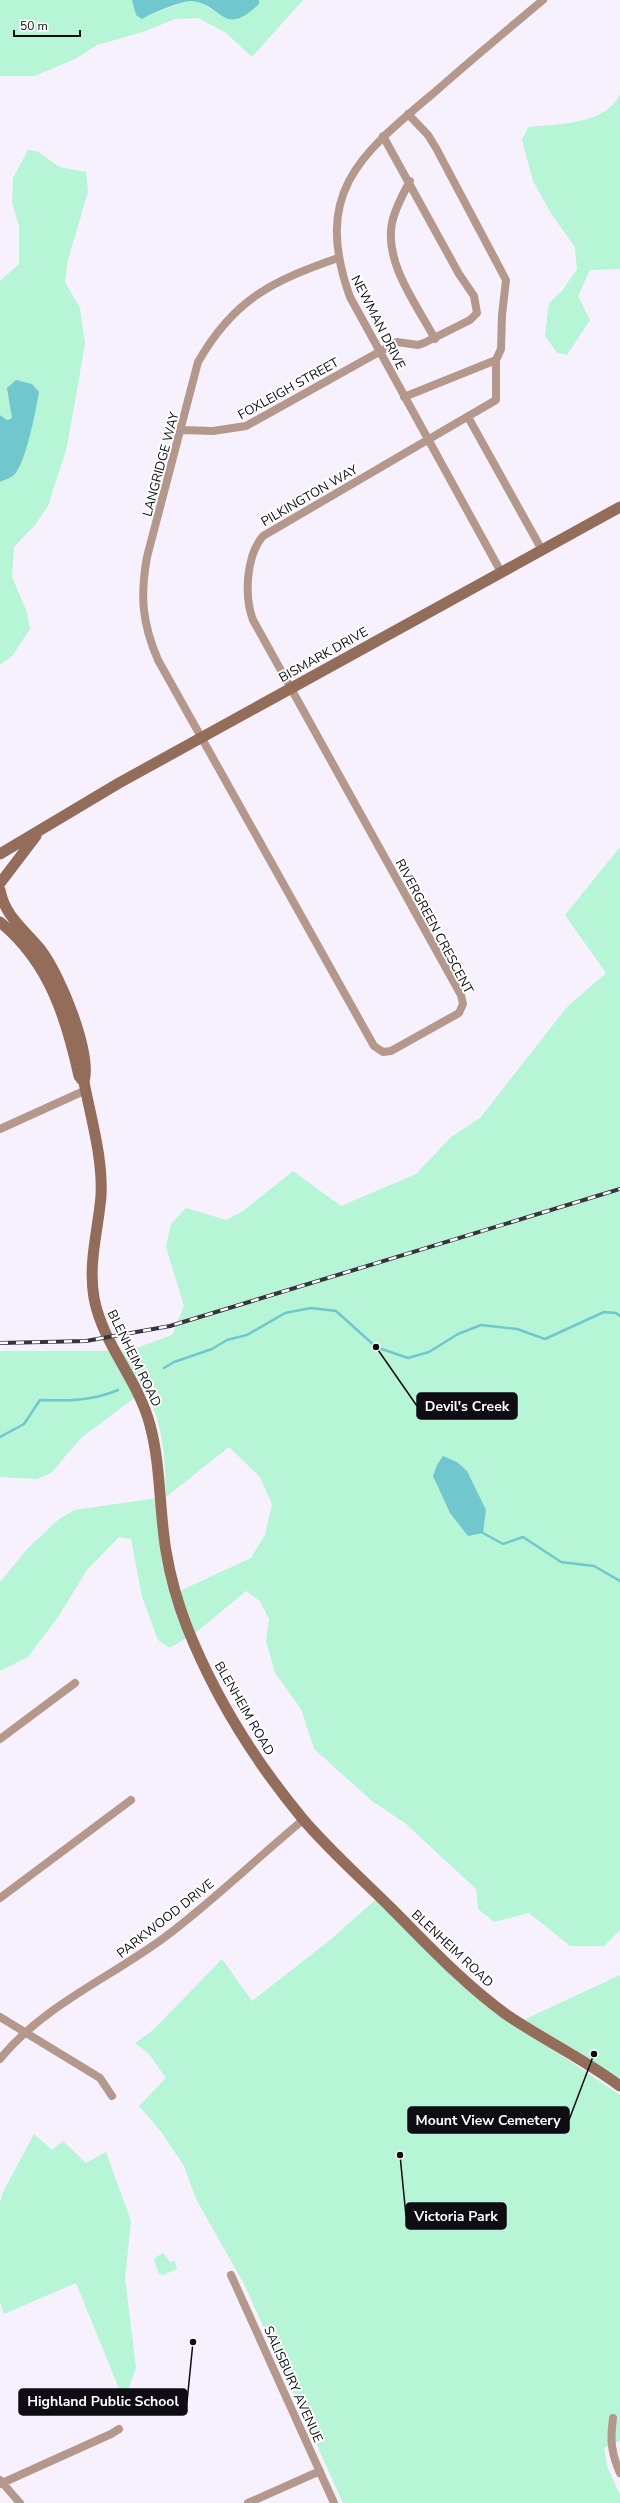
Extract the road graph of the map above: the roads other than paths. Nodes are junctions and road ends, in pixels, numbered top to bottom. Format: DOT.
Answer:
graph roads {
  1 [pos="543,0"];
  2 [pos="408,114"];
  3 [pos="383,136"];
  4 [pos="410,181"];
  5 [pos="338,258"];
  6 [pos="435,339"];
  7 [pos="379,352"];
  8 [pos="496,360"];
  9 [pos="404,397"];
  10 [pos="468,417"];
  11 [pos="181,430"];
  12 [pos="428,441"];
  13 [pos="620,507"];
  14 [pos="542,550"];
  15 [pos="501,572"];
  16 [pos="291,688"];
  17 [pos="201,737"];
  18 [pos="41,829"];
  19 [pos="0,854"];
  20 [pos="0,884"];
  21 [pos="0,922"];
  22 [pos="85,1086"];
  23 [pos="1,1127"];
  24 [pos="75,1683"];
  25 [pos="0,1739"];
  26 [pos="131,1800"];
  27 [pos="304,1820"];
  28 [pos="0,1898"];
  29 [pos="0,2017"];
  30 [pos="23,2032"];
  31 [pos="0,2058"];
  32 [pos="620,2086"];
  33 [pos="112,2096"];
  34 [pos="232,2275"];
  35 [pos="613,2418"];
  36 [pos="119,2429"];
  37 [pos="320,2471"];
  38 [pos="620,2473"];
  39 [pos="1,2482"];
  40 [pos="20,2503"];
  41 [pos="248,2503"];
  42 [pos="334,2503"];
  1 -- 2 [label="street, NEWMAN DRIVE"];
  2 -- 3 [label="street, NEWMAN DRIVE"];
  2 -- 8 [label="street"];
  3 -- 4 [label="street, FOXLEIGH STREET"];
  3 -- 5 [label="street, NEWMAN DRIVE"];
  4 -- 6 [label="street"];
  4 -- 6 [label="street, FOXLEIGH STREET"];
  5 -- 7 [label="street, NEWMAN DRIVE"];
  5 -- 11 [label="street, LANGRIDGE WAY"];
  6 -- 7 [label="street, FOXLEIGH STREET"];
  7 -- 9 [label="street, NEWMAN DRIVE"];
  7 -- 11 [label="street, FOXLEIGH STREET"];
  8 -- 9 [label="street"];
  8 -- 10 [label="street, PILKINGTON WAY"];
  9 -- 12 [label="street, NEWMAN DRIVE"];
  10 -- 12 [label="street, PILKINGTON WAY"];
  10 -- 14 [label="street"];
  11 -- 17 [label="street, LANGRIDGE WAY"];
  12 -- 15 [label="street, NEWMAN DRIVE"];
  12 -- 16 [label="street, PILKINGTON WAY"];
  13 -- 14 [label="main road, BISMARK DRIVE"];
  14 -- 15 [label="main road, BISMARK DRIVE"];
  15 -- 16 [label="main road, BISMARK DRIVE"];
  16 -- 17 [label="main road, BISMARK DRIVE"];
  16 -- 17 [label="street, RIVERGREEN CRESCENT"];
  17 -- 18 [label="main road, BISMARK DRIVE"];
  18 -- 19 [label="main road, BISMARK DRIVE"];
  18 -- 20 [label="main road, BISMARK DRIVE"];
  20 -- 22 [label="main road, BLENHEIM ROAD"];
  21 -- 22 [label="main road, BLENHEIM ROAD"];
  22 -- 23 [label="street"];
  22 -- 27 [label="main road, BLENHEIM ROAD"];
  24 -- 25 [label="street"];
  26 -- 28 [label="street"];
  27 -- 30 [label="street, PARKWOOD DRIVE"];
  27 -- 32 [label="main road, BLENHEIM ROAD"];
  29 -- 30 [label="street"];
  30 -- 31 [label="street, PARKWOOD DRIVE"];
  30 -- 33 [label="street"];
  34 -- 37 [label="street, SALISBURY AVENUE"];
  35 -- 38 [label="street"];
  36 -- 39 [label="street"];
  37 -- 41 [label="street"];
  37 -- 42 [label="street, SALISBURY AVENUE"];
  39 -- 40 [label="street"];
}
